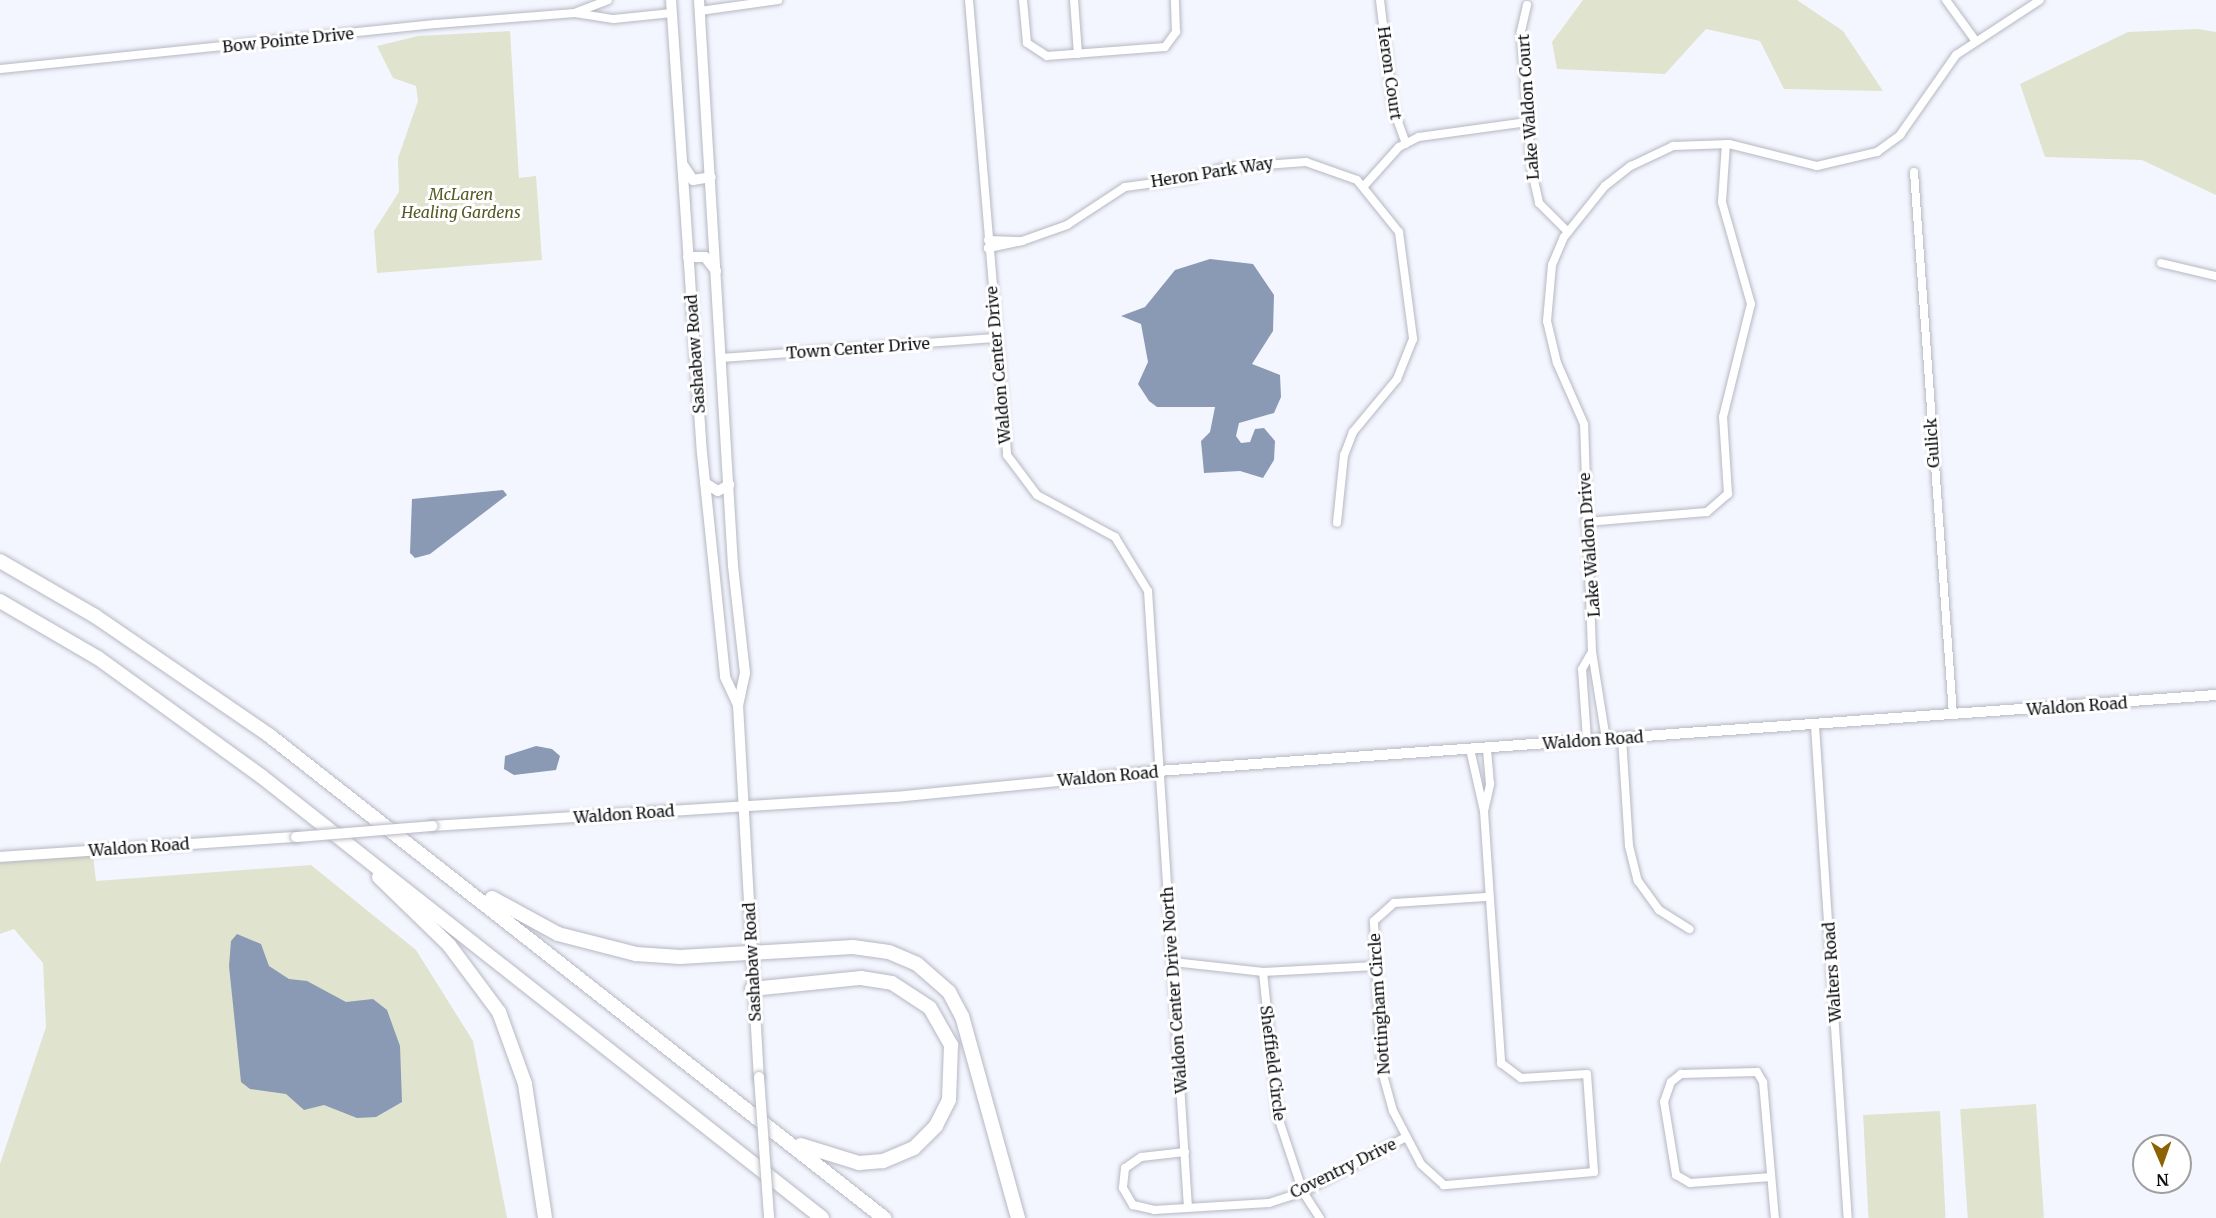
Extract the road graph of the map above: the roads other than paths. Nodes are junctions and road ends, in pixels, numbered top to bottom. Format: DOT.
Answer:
graph roads {
  1 [pos="608,0"];
  2 [pos="671,0"];
  3 [pos="778,0"];
  4 [pos="969,0"];
  5 [pos="1023,0"];
  6 [pos="1074,0"];
  7 [pos="1175,0"];
  8 [pos="1380,0"];
  9 [pos="1946,0"];
  10 [pos="2040,0"];
  11 [pos="1527,5"];
  12 [pos="700,6"];
  13 [pos="575,13"];
  14 [pos="672,13"];
  15 [pos="1975,40"];
  16 [pos="1078,54"];
  17 [pos="0,69"];
  18 [pos="1527,122"];
  19 [pos="1406,144"];
  20 [pos="1726,144"];
  21 [pos="682,162"];
  22 [pos="1914,172"];
  23 [pos="711,177"];
  24 [pos="1364,186"];
  25 [pos="1568,232"];
  26 [pos="988,244"];
  27 [pos="688,257"];
  28 [pos="2161,263"];
  29 [pos="717,271"];
  30 [pos="2216,276"];
  31 [pos="994,338"];
  32 [pos="722,358"];
  33 [pos="705,483"];
  34 [pos="729,485"];
  35 [pos="1586,522"];
  36 [pos="1337,524"];
  37 [pos="0,561"];
  38 [pos="0,601"];
  39 [pos="740,630"];
  40 [pos="720,633"];
  41 [pos="1592,652"];
  42 [pos="2216,695"];
  43 [pos="738,705"];
  44 [pos="1953,715"];
  45 [pos="1815,726"];
  46 [pos="1622,738"];
  47 [pos="1606,739"];
  48 [pos="1587,740"];
  49 [pos="1487,748"];
  50 [pos="1470,749"];
  51 [pos="1158,771"];
  52 [pos="745,806"];
  53 [pos="1484,811"];
  54 [pos="412,843"];
  55 [pos="357,855"];
  56 [pos="0,856"];
  57 [pos="1486,897"];
  58 [pos="1690,928"];
  59 [pos="750,954"];
  60 [pos="1173,962"];
  61 [pos="1376,966"];
  62 [pos="1263,972"];
  63 [pos="752,989"];
  64 [pos="780,1135"];
  65 [pos="1406,1137"];
  66 [pos="1185,1152"];
  67 [pos="1771,1177"];
  68 [pos="1303,1192"];
  69 [pos="1188,1208"];
  70 [pos="546,1218"];
  71 [pos="769,1218"];
  72 [pos="822,1218"];
  73 [pos="884,1218"];
  74 [pos="1018,1218"];
  75 [pos="1320,1218"];
  76 [pos="1774,1218"];
  77 [pos="1848,1218"];
  1 -- 13 [label="street, Bow Pointe Drive"];
  2 -- 14 [label="street, Sashabaw Road"];
  3 -- 12 [label="street"];
  4 -- 26 [label="street, Waldon Center Drive"];
  5 -- 16 [label="street"];
  6 -- 16 [label="street"];
  7 -- 16 [label="street"];
  8 -- 19 [label="street, Heron Court"];
  9 -- 15 [label="street"];
  10 -- 15 [label="street, Lake Waldon Drive"];
  11 -- 18 [label="street, Lake Waldon Court"];
  12 -- 23 [label="street, Sashabaw Road"];
  13 -- 14 [label="street, Bow Pointe Drive"];
  13 -- 17 [label="street, Bow Pointe Drive"];
  14 -- 21 [label="street, Sashabaw Road"];
  15 -- 20 [label="street, Lake Waldon Drive"];
  18 -- 19 [label="street"];
  18 -- 25 [label="street, Lake Waldon Court"];
  19 -- 24 [label="street"];
  20 -- 25 [label="street, Lake Waldon Drive"];
  20 -- 35 [label="street"];
  21 -- 23 [label="street"];
  21 -- 27 [label="street, Sashabaw Road"];
  22 -- 44 [label="street, Gulick"];
  23 -- 29 [label="street, Sashabaw Road"];
  24 -- 26 [label="street, Heron Park Way"];
  24 -- 36 [label="street, Heron Park Way"];
  25 -- 35 [label="street, Lake Waldon Drive"];
  26 -- 31 [label="street, Waldon Center Drive"];
  27 -- 29 [label="street"];
  27 -- 33 [label="street, Sashabaw Road"];
  28 -- 30 [label="street"];
  29 -- 32 [label="street, Sashabaw Road"];
  31 -- 32 [label="street, Town Center Drive"];
  31 -- 51 [label="street, Waldon Center Drive"];
  32 -- 34 [label="street, Sashabaw Road"];
  33 -- 34 [label="street"];
  33 -- 40 [label="street, Sashabaw Road"];
  34 -- 39 [label="street, Sashabaw Road"];
  35 -- 41 [label="street, Lake Waldon Drive"];
  37 -- 54 [label="highway"];
  38 -- 55 [label="highway"];
  39 -- 40 [label="street"];
  39 -- 43 [label="street, Sashabaw Road"];
  40 -- 43 [label="street, Sashabaw Road"];
  41 -- 47 [label="street, Lake Waldon Drive"];
  41 -- 48 [label="street, Lake Waldon Drive"];
  42 -- 44 [label="street, Waldon Road"];
  43 -- 52 [label="street, Sashabaw Road"];
  44 -- 45 [label="street, Waldon Road"];
  45 -- 46 [label="street, Waldon Road"];
  45 -- 77 [label="street, Walters Road"];
  46 -- 47 [label="street, Waldon Road"];
  46 -- 58 [label="street"];
  47 -- 48 [label="street, Waldon Road"];
  48 -- 49 [label="street, Waldon Road"];
  49 -- 50 [label="street, Waldon Road"];
  49 -- 53 [label="street, Nottingham Circle"];
  50 -- 51 [label="street, Waldon Road"];
  50 -- 53 [label="street, Nottingham Circle"];
  51 -- 52 [label="street, Waldon Road"];
  51 -- 60 [label="street, Waldon Center Drive North"];
  52 -- 56 [label="street, Waldon Road, bridge"];
  52 -- 59 [label="street, Sashabaw Road"];
  53 -- 57 [label="street, Nottingham Circle"];
  54 -- 59 [label="highway"];
  54 -- 64 [label="highway"];
  55 -- 70 [label="highway"];
  55 -- 72 [label="highway"];
  57 -- 61 [label="street, Nottingham Circle"];
  57 -- 65 [label="street, Nottingham Circle"];
  59 -- 63 [label="street, Sashabaw Road"];
  59 -- 74 [label="highway"];
  60 -- 62 [label="street"];
  60 -- 66 [label="street, Waldon Center Drive North"];
  61 -- 62 [label="street"];
  61 -- 65 [label="street, Nottingham Circle"];
  62 -- 68 [label="street, Sheffield Circle"];
  63 -- 64 [label="highway"];
  63 -- 71 [label="street, Sashabaw Road, bridge"];
  64 -- 73 [label="highway"];
  65 -- 68 [label="street, Coventry Drive"];
  66 -- 69 [label="street, Waldon Center Drive North"];
  66 -- 69 [label="street, Coventry Drive"];
  67 -- 67 [label="street"];
  67 -- 76 [label="street"];
  68 -- 69 [label="street, Coventry Drive"];
  68 -- 75 [label="street, Sheffield Circle"];
}
